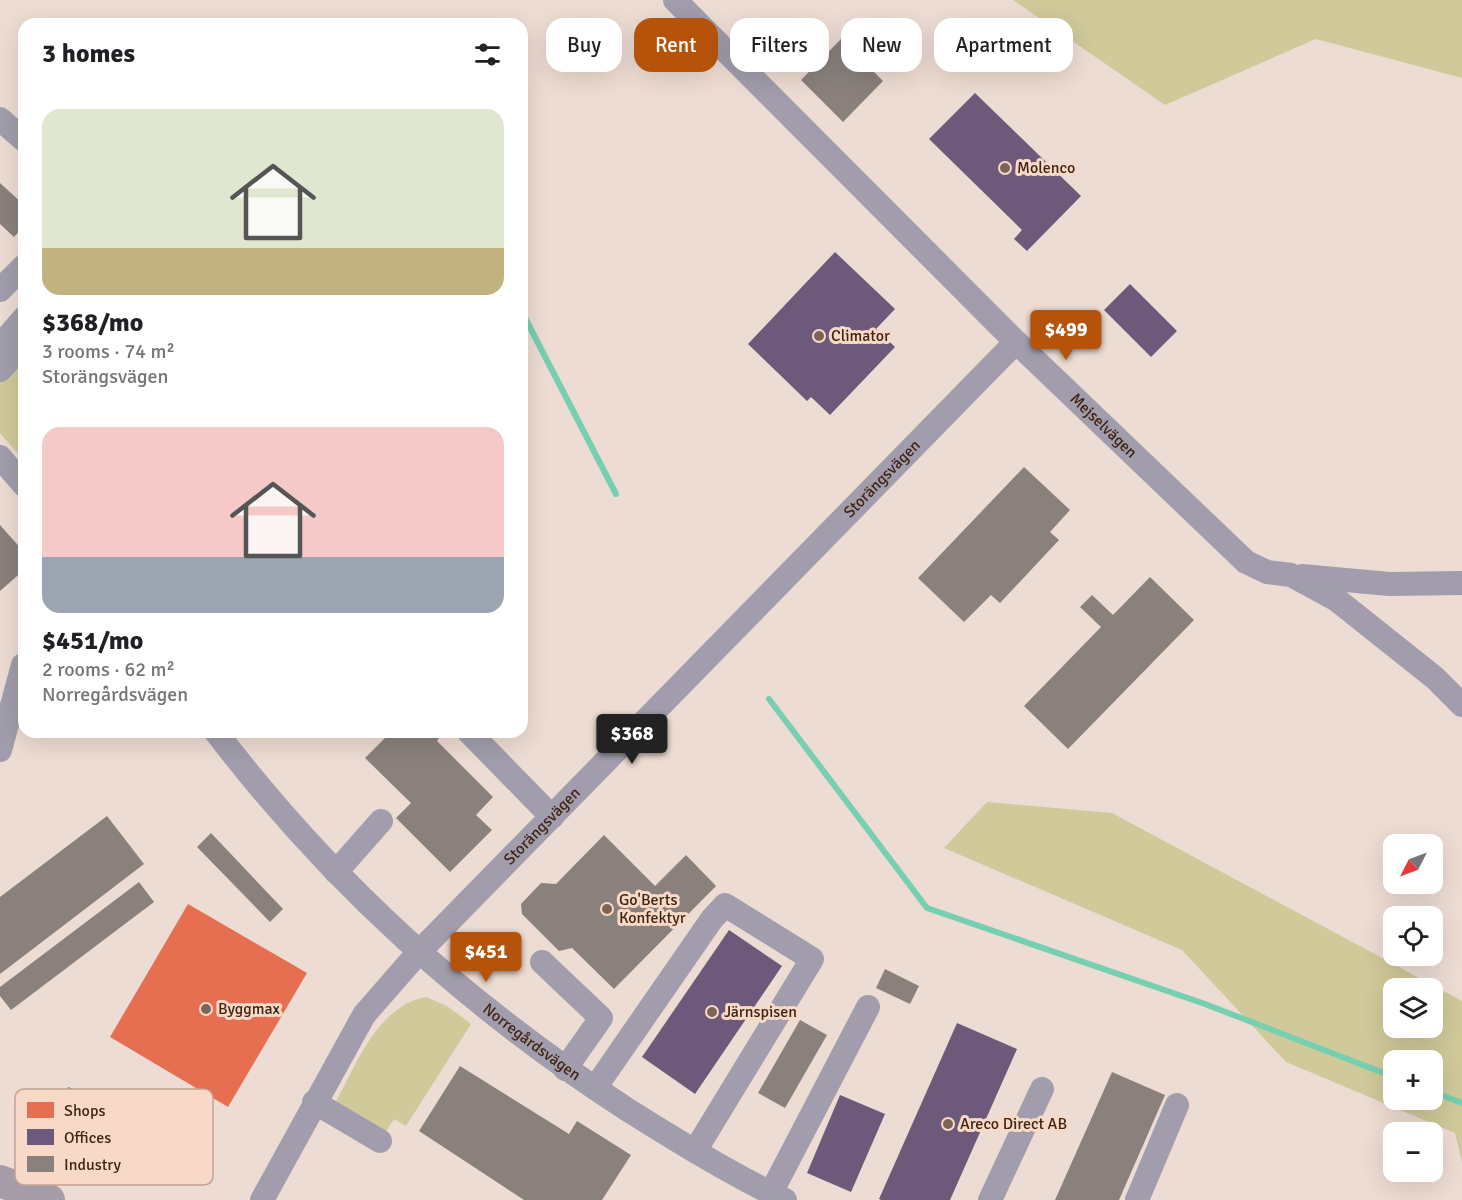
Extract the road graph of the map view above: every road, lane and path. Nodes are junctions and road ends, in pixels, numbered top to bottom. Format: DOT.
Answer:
graph roads {
  1 [pos="675,0"];
  2 [pos="0,119"];
  3 [pos="18,135"];
  4 [pos="18,272"];
  5 [pos="0,290"];
  6 [pos="18,325"];
  7 [pos="1017,342"];
  8 [pos="0,346"];
  9 [pos="18,350"];
  10 [pos="0,370"];
  11 [pos="0,457"];
  12 [pos="18,478"];
  13 [pos="1291,575"];
  14 [pos="1462,583"];
  15 [pos="18,668"];
  16 [pos="0,682"];
  17 [pos="18,683"];
  18 [pos="1462,705"];
  19 [pos="221,738"];
  20 [pos="475,738"];
  21 [pos="0,750"];
  22 [pos="552,816"];
  23 [pos="381,821"];
  24 [pos="336,872"];
  25 [pos="418,953"];
  26 [pos="542,962"];
  27 [pos="868,1007"];
  28 [pos="565,1069"];
  29 [pos="595,1088"];
  30 [pos="1042,1089"];
  31 [pos="314,1102"];
  32 [pos="1177,1106"];
  33 [pos="380,1141"];
  34 [pos="694,1151"];
  35 [pos="0,1181"];
  36 [pos="778,1197"];
  37 [pos="266,1198"];
  38 [pos="49,1200"];
  39 [pos="990,1200"];
  40 [pos="1137,1200"];
  1 -- 7 [label="street, Mejselvägen"];
  2 -- 3 [label="street"];
  4 -- 5 [label="street"];
  6 -- 8 [label="street"];
  7 -- 13 [label="street, Mejselvägen"];
  7 -- 22 [label="street, Storängsvägen"];
  9 -- 10 [label="street"];
  11 -- 12 [label="street"];
  13 -- 14 [label="street"];
  13 -- 18 [label="street, Mejselvägen"];
  15 -- 16 [label="street"];
  17 -- 21 [label="street"];
  19 -- 24 [label="street, Norregårdsvägen"];
  20 -- 22 [label="street"];
  22 -- 25 [label="street, Storängsvägen"];
  23 -- 24 [label="street"];
  24 -- 25 [label="street, Norregårdsvägen"];
  25 -- 28 [label="street, Norregårdsvägen"];
  25 -- 31 [label="street, Storängsvägen"];
  26 -- 28 [label="street"];
  27 -- 36 [label="street"];
  28 -- 29 [label="street, Norregårdsvägen"];
  29 -- 34 [label="street, Norregårdsvägen"];
  29 -- 34 [label="street"];
  30 -- 39 [label="street"];
  31 -- 33 [label="street"];
  31 -- 37 [label="street, Storängsvägen"];
  32 -- 40 [label="street"];
  34 -- 36 [label="street, Norregårdsvägen"];
  35 -- 38 [label="main road"];
}
